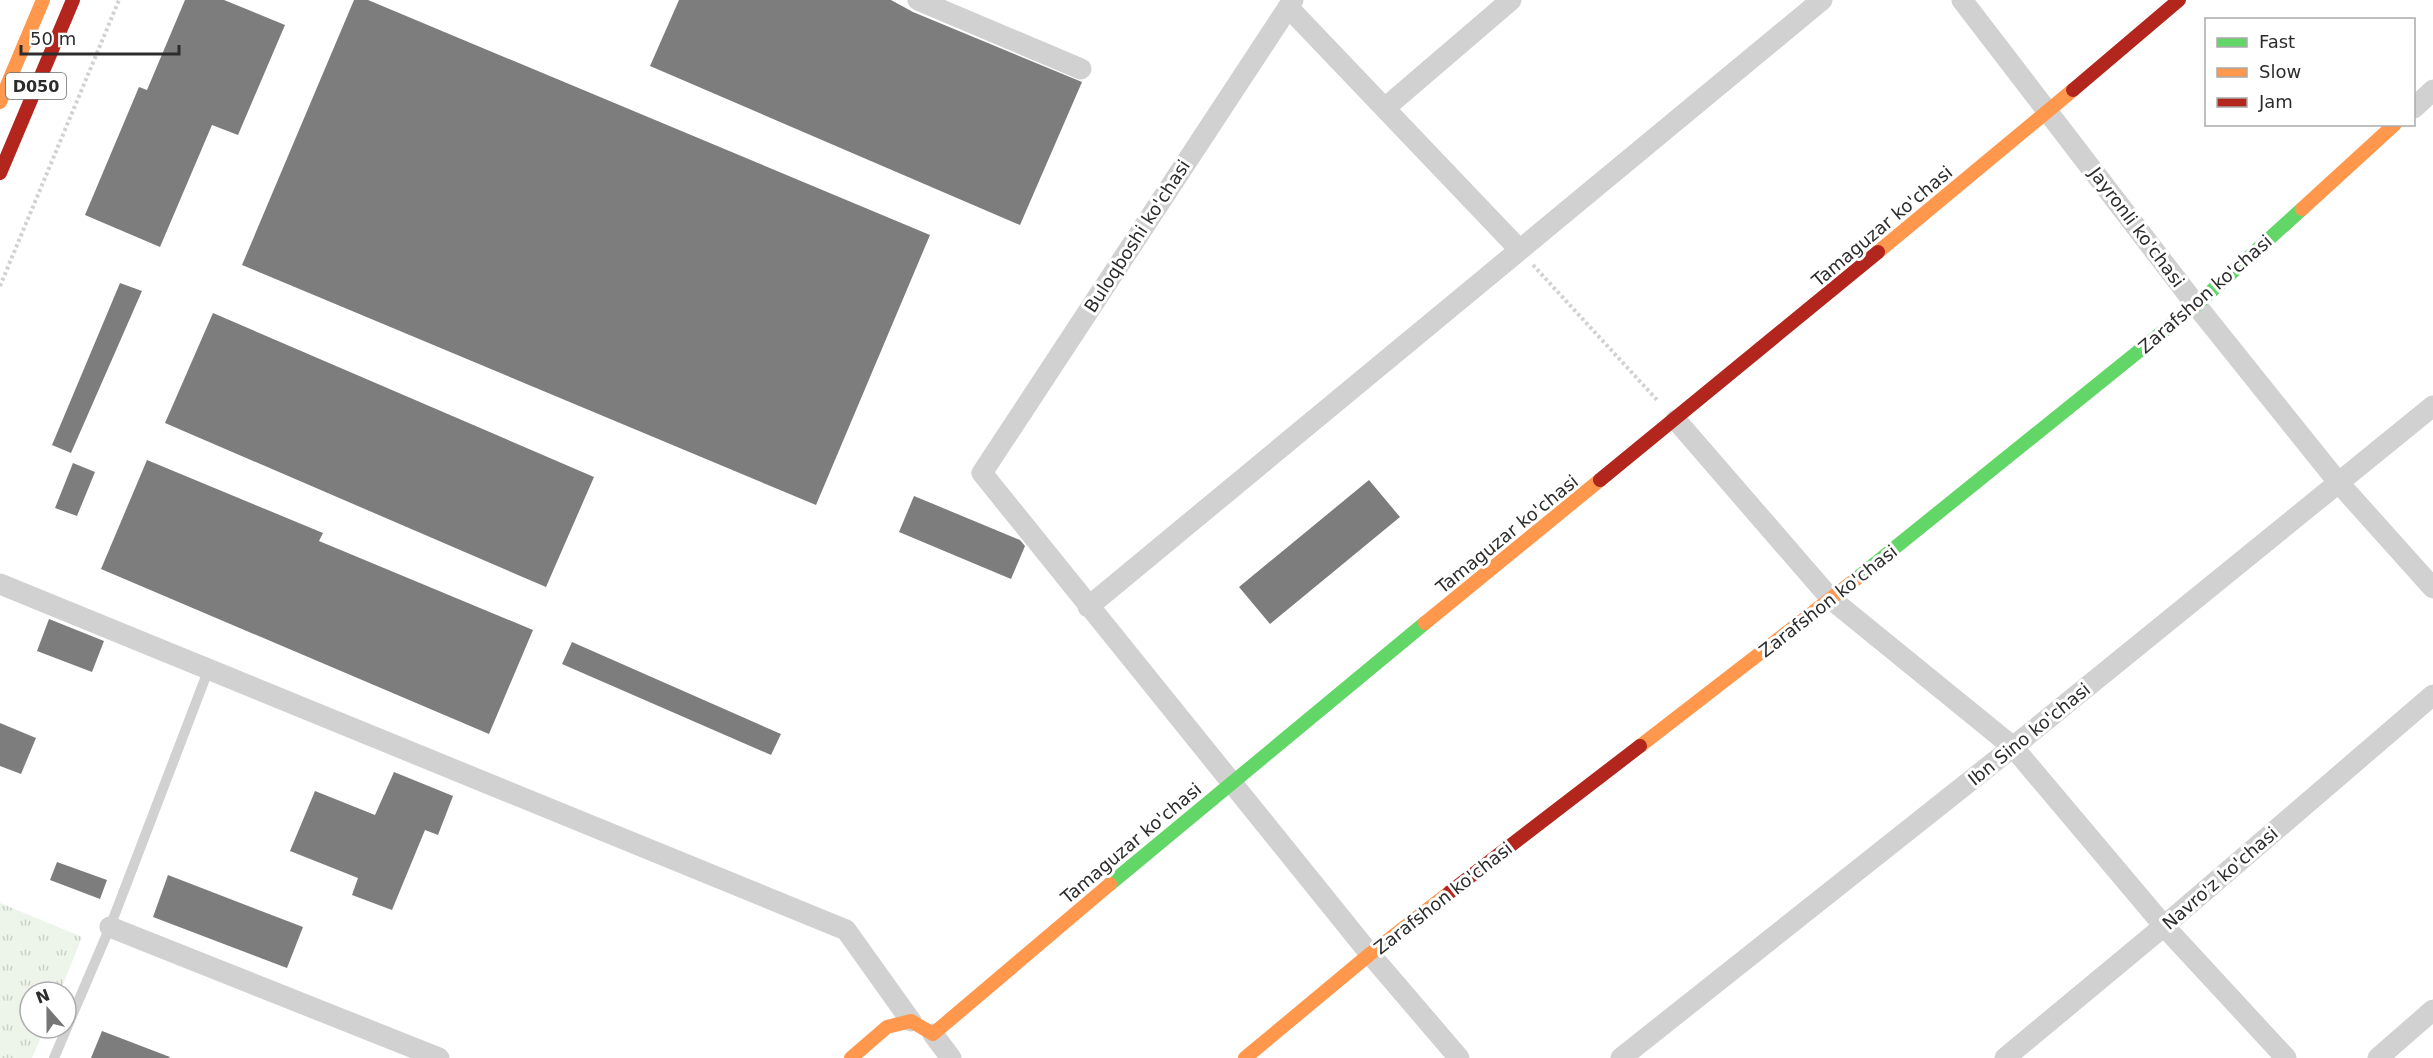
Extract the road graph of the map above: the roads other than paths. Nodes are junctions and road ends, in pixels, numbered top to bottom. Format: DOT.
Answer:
graph roads {
  1 [pos="43,0"];
  2 [pos="73,0"];
  3 [pos="918,0"];
  4 [pos="1511,0"];
  5 [pos="1822,0"];
  6 [pos="1962,0"];
  7 [pos="2179,0"];
  8 [pos="1291,3"];
  9 [pos="1081,69"];
  10 [pos="2433,90"];
  11 [pos="0,102"];
  12 [pos="2415,107"];
  13 [pos="1385,108"];
  14 [pos="2049,111"];
  15 [pos="2393,126"];
  16 [pos="0,173"];
  17 [pos="1519,249"];
  18 [pos="2196,305"];
  19 [pos="2433,406"];
  20 [pos="1676,420"];
  21 [pos="2338,482"];
  22 [pos="0,584"];
  23 [pos="2433,588"];
  24 [pos="1831,599"];
  25 [pos="1088,607"];
  26 [pos="208,671"];
  27 [pos="2433,695"];
  28 [pos="2013,747"];
  29 [pos="1231,783"];
  30 [pos="2164,926"];
  31 [pos="110,927"];
  32 [pos="1370,954"];
  33 [pos="2433,1011"];
  34 [pos="911,1021"];
  35 [pos="933,1034"];
  36 [pos="54,1058"];
  37 [pos="436,1058"];
  38 [pos="851,1058"];
  39 [pos="951,1058"];
  40 [pos="1245,1058"];
  41 [pos="1459,1058"];
  42 [pos="1621,1058"];
  43 [pos="2005,1058"];
  44 [pos="2286,1058"];
  45 [pos="2378,1058"];
  1 -- 11 [label="street, D050"];
  2 -- 16 [label="street, D050"];
  3 -- 9 [label="street"];
  4 -- 13 [label="street"];
  5 -- 17 [label="street"];
  6 -- 14 [label="street, Jayronli ko'chasi"];
  7 -- 14 [label="street, Tamaguzar ko'chasi"];
  8 -- 13 [label="street"];
  8 -- 25 [label="street, Buloqboshi ko'chasi"];
  10 -- 12 [label="street"];
  13 -- 17 [label="street"];
  14 -- 18 [label="street, Jayronli ko'chasi"];
  14 -- 20 [label="street, Tamaguzar ko'chasi"];
  15 -- 18 [label="street, Zarafshon ko'chasi"];
  17 -- 25 [label="street"];
  18 -- 21 [label="street, Jayronli ko'chasi"];
  18 -- 24 [label="street, Zarafshon ko'chasi"];
  19 -- 21 [label="street, Ibn Sino ko'chasi"];
  20 -- 24 [label="street"];
  20 -- 29 [label="street, Tamaguzar ko'chasi"];
  21 -- 23 [label="street, Jayronli ko'chasi"];
  21 -- 28 [label="street, Ibn Sino ko'chasi"];
  22 -- 26 [label="street"];
  24 -- 28 [label="street"];
  24 -- 32 [label="street, Zarafshon ko'chasi"];
  25 -- 29 [label="street"];
  26 -- 31 [label="lane"];
  26 -- 34 [label="street"];
  27 -- 30 [label="street, Navro'z ko'chasi"];
  28 -- 30 [label="street"];
  28 -- 42 [label="street, Ibn Sino ko'chasi"];
  29 -- 32 [label="street"];
  29 -- 35 [label="street, Tamaguzar ko'chasi"];
  30 -- 43 [label="street, Navro'z ko'chasi"];
  30 -- 44 [label="street"];
  31 -- 36 [label="lane"];
  31 -- 37 [label="street"];
  32 -- 40 [label="street, Zarafshon ko'chasi"];
  32 -- 41 [label="street"];
  33 -- 45 [label="street"];
  34 -- 35 [label="street"];
  34 -- 38 [label="street"];
  35 -- 39 [label="street"];
}
